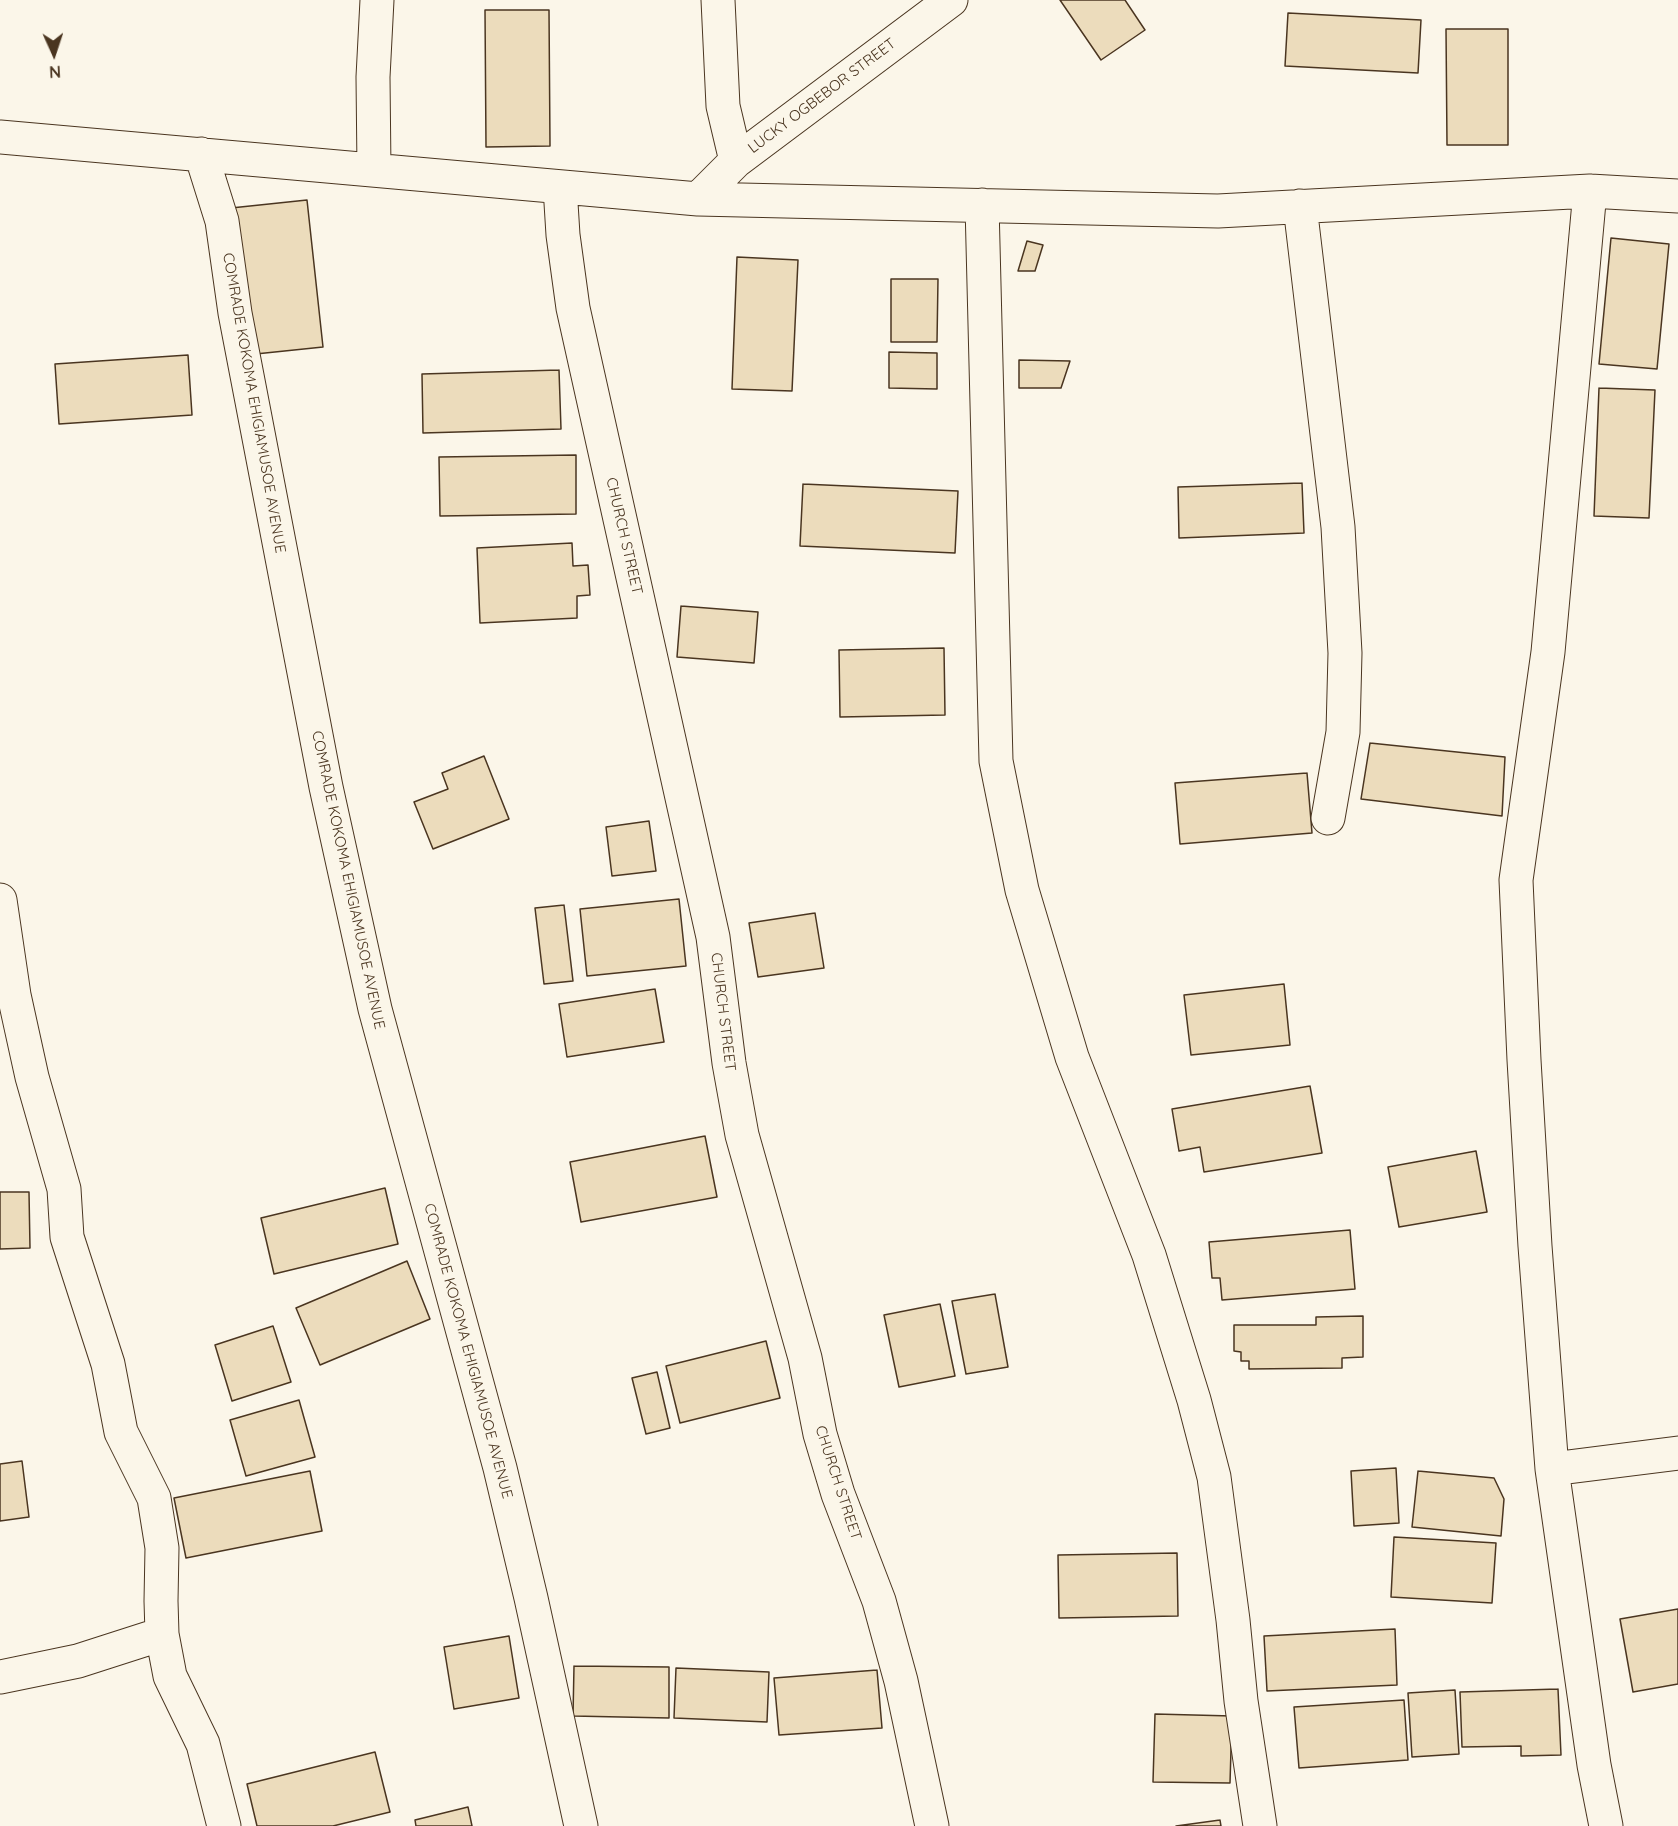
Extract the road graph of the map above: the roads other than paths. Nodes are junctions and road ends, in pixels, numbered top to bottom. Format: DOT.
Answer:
graph roads {
  1 [pos="376,0"];
  2 [pos="718,0"];
  3 [pos="951,0"];
  4 [pos="0,137"];
  5 [pos="201,154"];
  6 [pos="736,161"];
  7 [pos="374,170"];
  8 [pos="560,187"];
  9 [pos="1590,191"];
  10 [pos="1678,196"];
  11 [pos="698,199"];
  12 [pos="982,205"];
  13 [pos="1300,206"];
  14 [pos="1328,818"];
  15 [pos="0,900"];
  16 [pos="7,996"];
  17 [pos="1678,1453"];
  18 [pos="1552,1469"];
  19 [pos="162,1634"];
  20 [pos="0,1677"];
  21 [pos="224,1826"];
  22 [pos="581,1826"];
  23 [pos="932,1826"];
  24 [pos="1260,1826"];
  25 [pos="1606,1826"];
  1 -- 7 [label="street"];
  2 -- 6 [label="street"];
  3 -- 6 [label="street, LUCKY OGBEBOR STREET"];
  4 -- 5 [label="street"];
  5 -- 7 [label="street"];
  5 -- 22 [label="street, COMRADE KOKOMA EHIGIAMUSOE AVENUE"];
  6 -- 11 [label="street, LUCKY OGBEBOR STREET"];
  7 -- 8 [label="street"];
  8 -- 11 [label="street"];
  8 -- 23 [label="street, CHURCH STREET"];
  9 -- 10 [label="street"];
  9 -- 13 [label="street"];
  9 -- 18 [label="street"];
  11 -- 12 [label="street"];
  12 -- 13 [label="street"];
  12 -- 24 [label="street"];
  13 -- 14 [label="street"];
  15 -- 16 [label="street"];
  16 -- 19 [label="street"];
  17 -- 18 [label="street"];
  18 -- 25 [label="street"];
  19 -- 20 [label="street"];
  19 -- 21 [label="street"];
}
